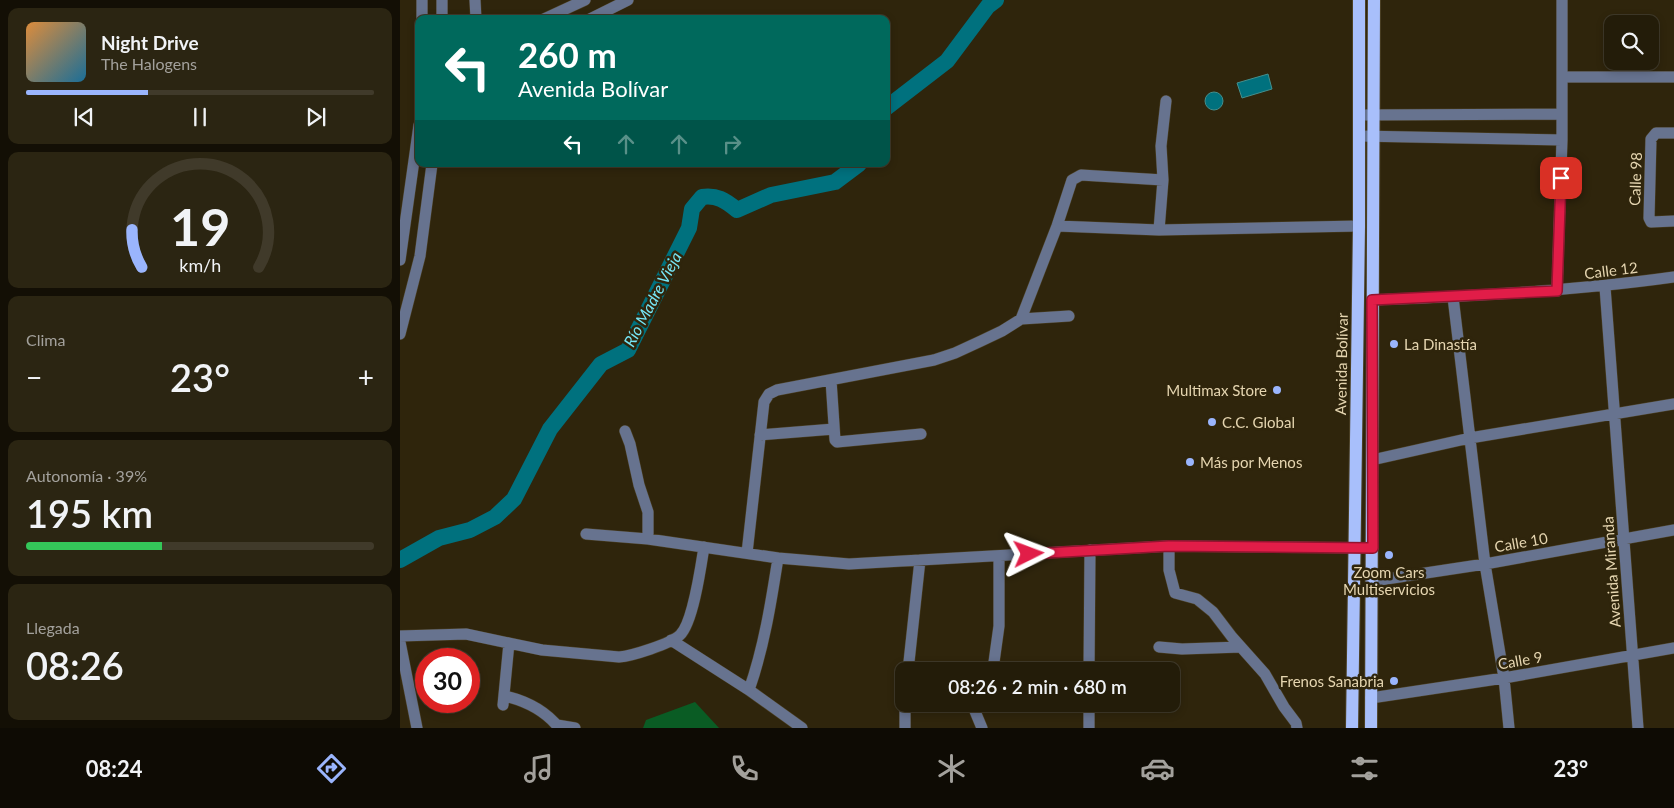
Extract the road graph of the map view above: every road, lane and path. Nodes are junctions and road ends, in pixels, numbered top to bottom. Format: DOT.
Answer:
graph roads {
  1 [pos="422,0"];
  2 [pos="442,0"];
  3 [pos="475,0"];
  4 [pos="585,0"];
  5 [pos="628,0"];
  6 [pos="1359,0"];
  7 [pos="1374,0"];
  8 [pos="1562,0"];
  9 [pos="422,15"];
  10 [pos="442,15"];
  11 [pos="476,15"];
  12 [pos="553,15"];
  13 [pos="598,15"];
  14 [pos="1562,77"];
  15 [pos="1674,77"];
  16 [pos="1166,101"];
  17 [pos="1562,114"];
  18 [pos="1359,115"];
  19 [pos="1374,115"];
  20 [pos="1674,133"];
  21 [pos="1359,136"];
  22 [pos="1374,136"];
  23 [pos="1562,140"];
  24 [pos="415,153"];
  25 [pos="432,167"];
  26 [pos="1163,180"];
  27 [pos="1674,221"];
  28 [pos="1057,226"];
  29 [pos="1359,226"];
  30 [pos="1160,230"];
  31 [pos="400,260"];
  32 [pos="1674,277"];
  33 [pos="1606,287"];
  34 [pos="1557,291"];
  35 [pos="1453,297"];
  36 [pos="1372,300"];
  37 [pos="1069,316"];
  38 [pos="1021,319"];
  39 [pos="400,334"];
  40 [pos="831,380"];
  41 [pos="1674,404"];
  42 [pos="1615,413"];
  43 [pos="834,429"];
  44 [pos="625,431"];
  45 [pos="921,434"];
  46 [pos="760,435"];
  47 [pos="1470,438"];
  48 [pos="1372,460"];
  49 [pos="1674,530"];
  50 [pos="586,534"];
  51 [pos="648,539"];
  52 [pos="1624,540"];
  53 [pos="1169,546"];
  54 [pos="704,547"];
  55 [pos="1355,548"];
  56 [pos="1373,548"];
  57 [pos="1090,550"];
  58 [pos="747,553"];
  59 [pos="998,556"];
  60 [pos="778,558"];
  61 [pos="920,560"];
  62 [pos="1485,564"];
  63 [pos="1373,581"];
  64 [pos="400,636"];
  65 [pos="671,640"];
  66 [pos="400,642"];
  67 [pos="509,643"];
  68 [pos="1159,647"];
  69 [pos="1241,647"];
  70 [pos="1674,648"];
  71 [pos="1632,656"];
  72 [pos="909,662"];
  73 [pos="994,662"];
  74 [pos="1089,662"];
  75 [pos="1504,678"];
  76 [pos="749,690"];
  77 [pos="1371,698"];
  78 [pos="905,712"];
  79 [pos="975,712"];
  80 [pos="1089,712"];
  81 [pos="558,727"];
  82 [pos="417,728"];
  83 [pos="575,728"];
  84 [pos="802,728"];
  85 [pos="905,728"];
  86 [pos="982,728"];
  87 [pos="1089,728"];
  88 [pos="1297,728"];
  89 [pos="1352,728"];
  90 [pos="1371,728"];
  91 [pos="1509,728"];
  92 [pos="1638,728"];
  1 -- 9 [label="street"];
  2 -- 10 [label="street"];
  3 -- 11 [label="street"];
  4 -- 12 [label="street"];
  5 -- 13 [label="street"];
  6 -- 18 [label="main road, Avenida Bolívar"];
  7 -- 19 [label="main road, Avenida Bolívar"];
  8 -- 14 [label="street"];
  14 -- 15 [label="street"];
  14 -- 17 [label="street"];
  16 -- 26 [label="street"];
  17 -- 19 [label="street"];
  17 -- 23 [label="street"];
  18 -- 19 [label="street"];
  18 -- 21 [label="main road, Avenida Bolívar"];
  19 -- 22 [label="main road, Avenida Bolívar"];
  20 -- 27 [label="street, Calle 98"];
  21 -- 22 [label="street"];
  21 -- 29 [label="main road, Avenida Bolívar"];
  22 -- 23 [label="street"];
  22 -- 36 [label="main road, Avenida Bolívar"];
  23 -- 34 [label="street"];
  24 -- 31 [label="street"];
  25 -- 39 [label="street"];
  26 -- 28 [label="street"];
  26 -- 30 [label="street"];
  28 -- 30 [label="street"];
  28 -- 38 [label="street"];
  29 -- 30 [label="street"];
  29 -- 55 [label="main road, Avenida Bolívar"];
  32 -- 33 [label="street, Calle 12"];
  33 -- 34 [label="street, Calle 12"];
  33 -- 42 [label="street, Avenida Miranda"];
  34 -- 35 [label="street, Calle 12"];
  35 -- 36 [label="street, Calle 12"];
  35 -- 47 [label="street"];
  36 -- 48 [label="main road, Avenida Bolívar"];
  37 -- 38 [label="street"];
  38 -- 40 [label="street"];
  40 -- 43 [label="street"];
  40 -- 46 [label="street"];
  41 -- 42 [label="street"];
  42 -- 47 [label="street"];
  42 -- 52 [label="street, Avenida Miranda"];
  43 -- 45 [label="street"];
  43 -- 46 [label="street"];
  44 -- 51 [label="street"];
  46 -- 58 [label="street"];
  47 -- 48 [label="street"];
  47 -- 62 [label="street"];
  48 -- 56 [label="main road, Avenida Bolívar"];
  49 -- 52 [label="street, Calle 10"];
  50 -- 51 [label="street"];
  51 -- 54 [label="street"];
  52 -- 62 [label="street, Calle 10"];
  52 -- 71 [label="street, Avenida Miranda"];
  53 -- 55 [label="street"];
  53 -- 57 [label="street"];
  53 -- 69 [label="street"];
  54 -- 58 [label="street"];
  54 -- 65 [label="street"];
  55 -- 56 [label="street"];
  55 -- 89 [label="main road, Avenida Bolívar"];
  56 -- 63 [label="main road, Avenida Bolívar"];
  57 -- 59 [label="street"];
  57 -- 74 [label="street"];
  58 -- 60 [label="street"];
  59 -- 61 [label="street"];
  59 -- 73 [label="street"];
  60 -- 61 [label="street"];
  60 -- 76 [label="street"];
  61 -- 72 [label="street"];
  62 -- 63 [label="street, Calle 10"];
  62 -- 75 [label="street"];
  63 -- 77 [label="main road, Avenida Bolívar"];
  64 -- 67 [label="street"];
  65 -- 67 [label="street"];
  65 -- 76 [label="street"];
  66 -- 82 [label="street"];
  67 -- 81 [label="street"];
  68 -- 69 [label="street"];
  69 -- 88 [label="street"];
  70 -- 71 [label="street, Calle 9"];
  71 -- 75 [label="street, Calle 9"];
  71 -- 92 [label="street, Avenida Miranda"];
  75 -- 77 [label="street, Calle 9"];
  75 -- 91 [label="street"];
  76 -- 84 [label="street"];
  77 -- 90 [label="main road, Avenida Bolívar"];
  78 -- 85 [label="street"];
  79 -- 86 [label="street"];
  80 -- 87 [label="street"];
  81 -- 83 [label="street"];
}
